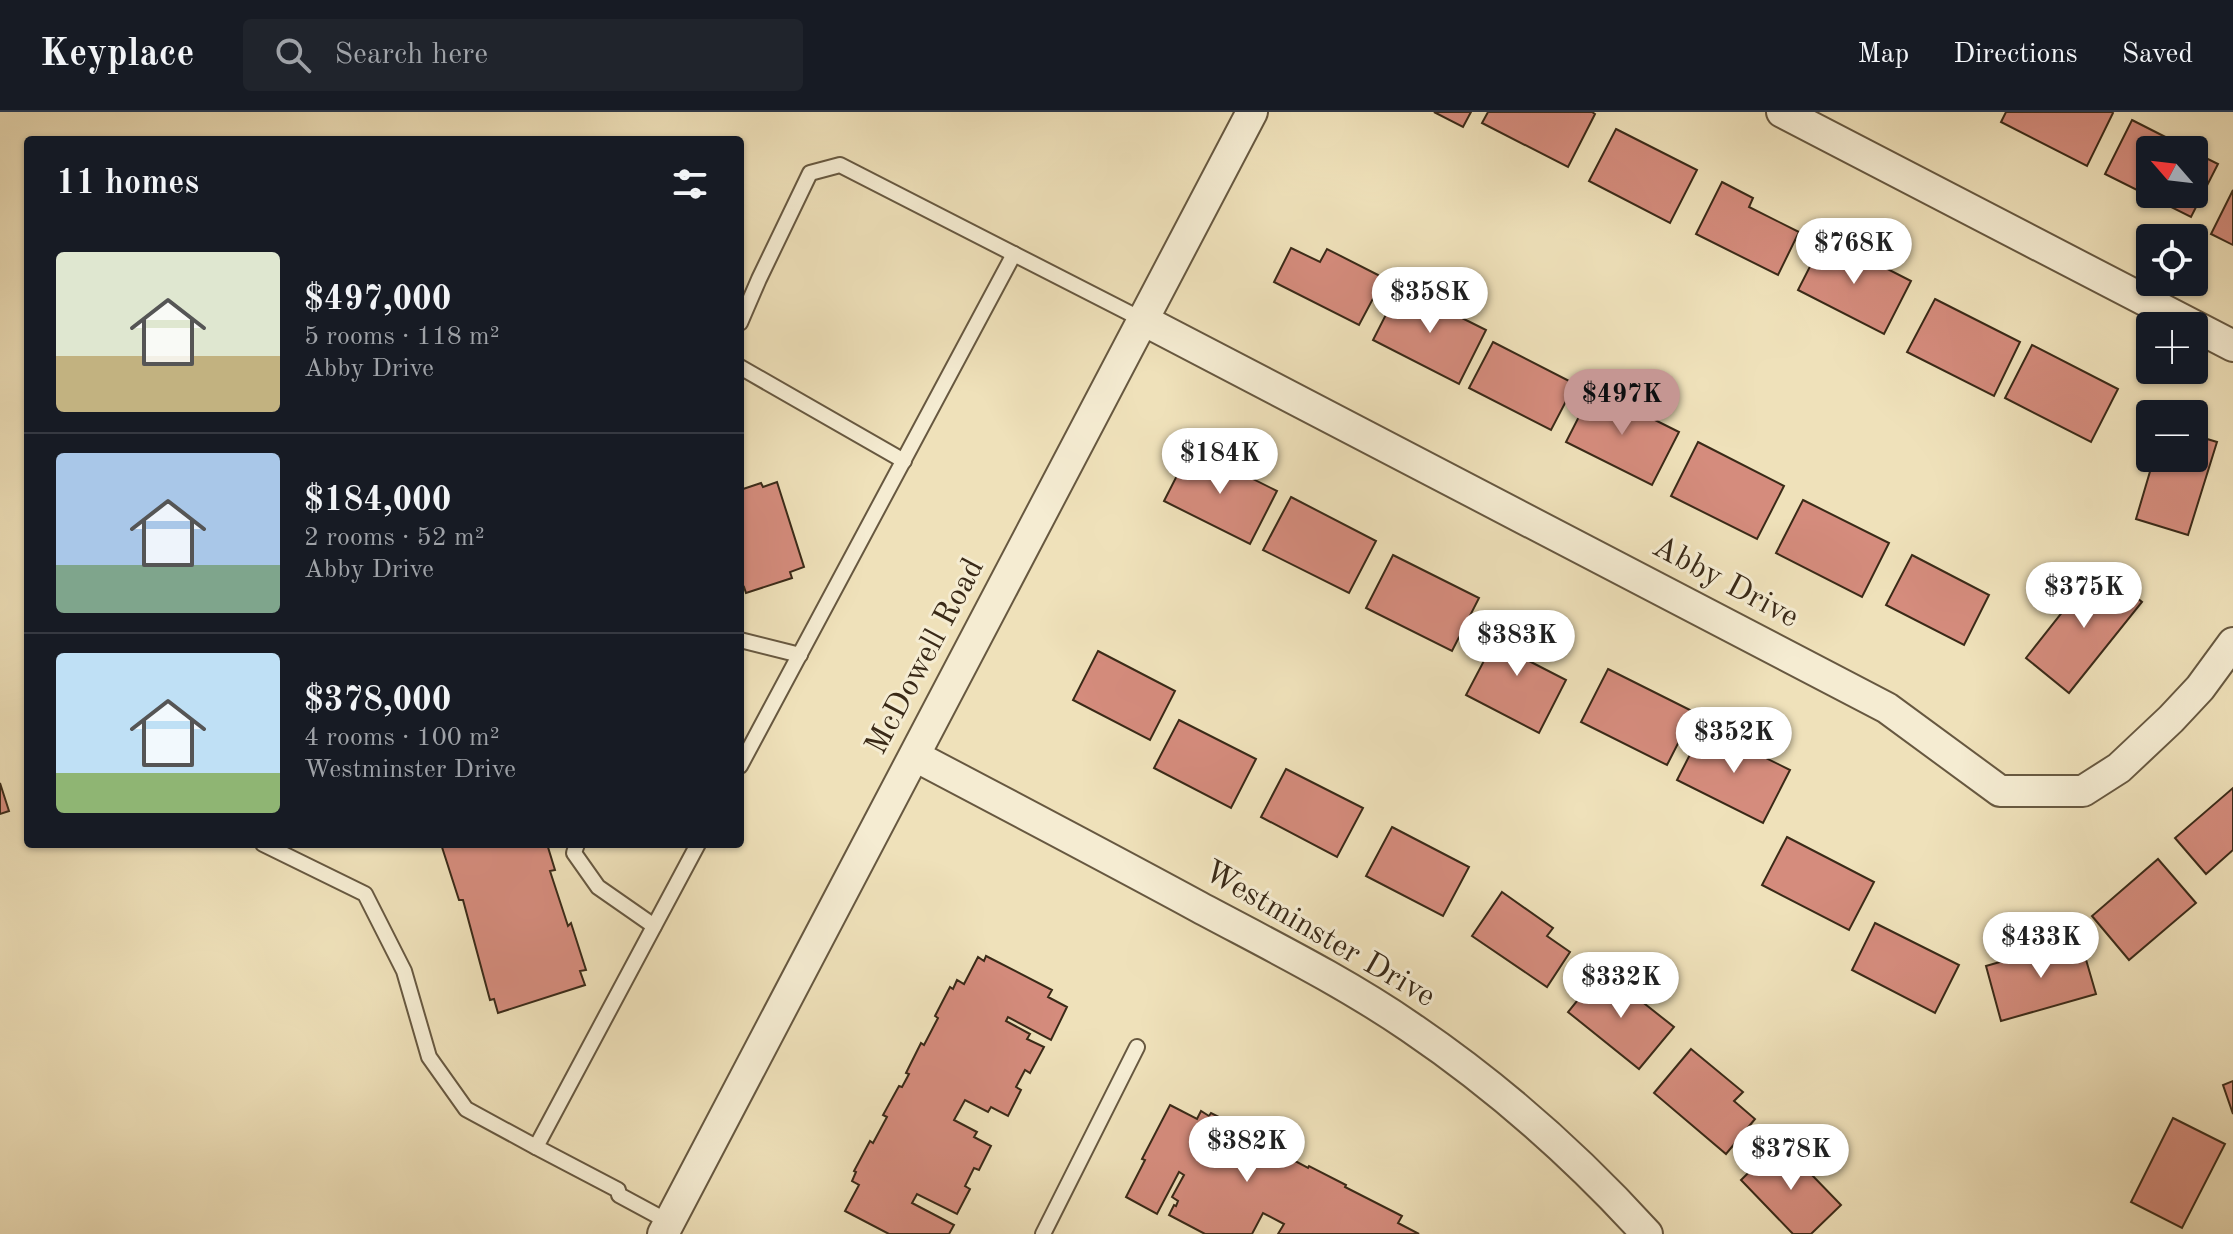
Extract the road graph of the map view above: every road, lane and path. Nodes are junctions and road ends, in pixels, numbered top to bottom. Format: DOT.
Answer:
graph roads {
  1 [pos="1252,112"];
  2 [pos="1782,112"];
  3 [pos="1014,254"];
  4 [pos="744,314"];
  5 [pos="1143,320"];
  6 [pos="2233,346"];
  7 [pos="744,369"];
  8 [pos="904,461"];
  9 [pos="744,641"];
  10 [pos="2233,643"];
  11 [pos="800,655"];
  12 [pos="915,756"];
  13 [pos="744,759"];
  14 [pos="271,848"];
  15 [pos="575,848"];
  16 [pos="696,848"];
  17 [pos="654,926"];
  18 [pos="1137,1047"];
  19 [pos="536,1147"];
  20 [pos="674,1230"];
  21 [pos="1043,1234"];
  22 [pos="1647,1234"];
  1 -- 5 [label="street, McDowell Road"];
  2 -- 6 [label="street"];
  3 -- 4 [label="lane"];
  3 -- 5 [label="lane"];
  3 -- 8 [label="lane"];
  5 -- 10 [label="street, Abby Drive"];
  5 -- 12 [label="street, McDowell Road"];
  7 -- 8 [label="lane"];
  8 -- 11 [label="lane"];
  9 -- 11 [label="lane"];
  11 -- 13 [label="lane"];
  12 -- 20 [label="street, McDowell Road"];
  12 -- 22 [label="street, Westminster Drive"];
  14 -- 19 [label="lane"];
  15 -- 17 [label="lane"];
  16 -- 17 [label="lane"];
  17 -- 19 [label="lane"];
  18 -- 21 [label="lane"];
  19 -- 20 [label="lane"];
}
